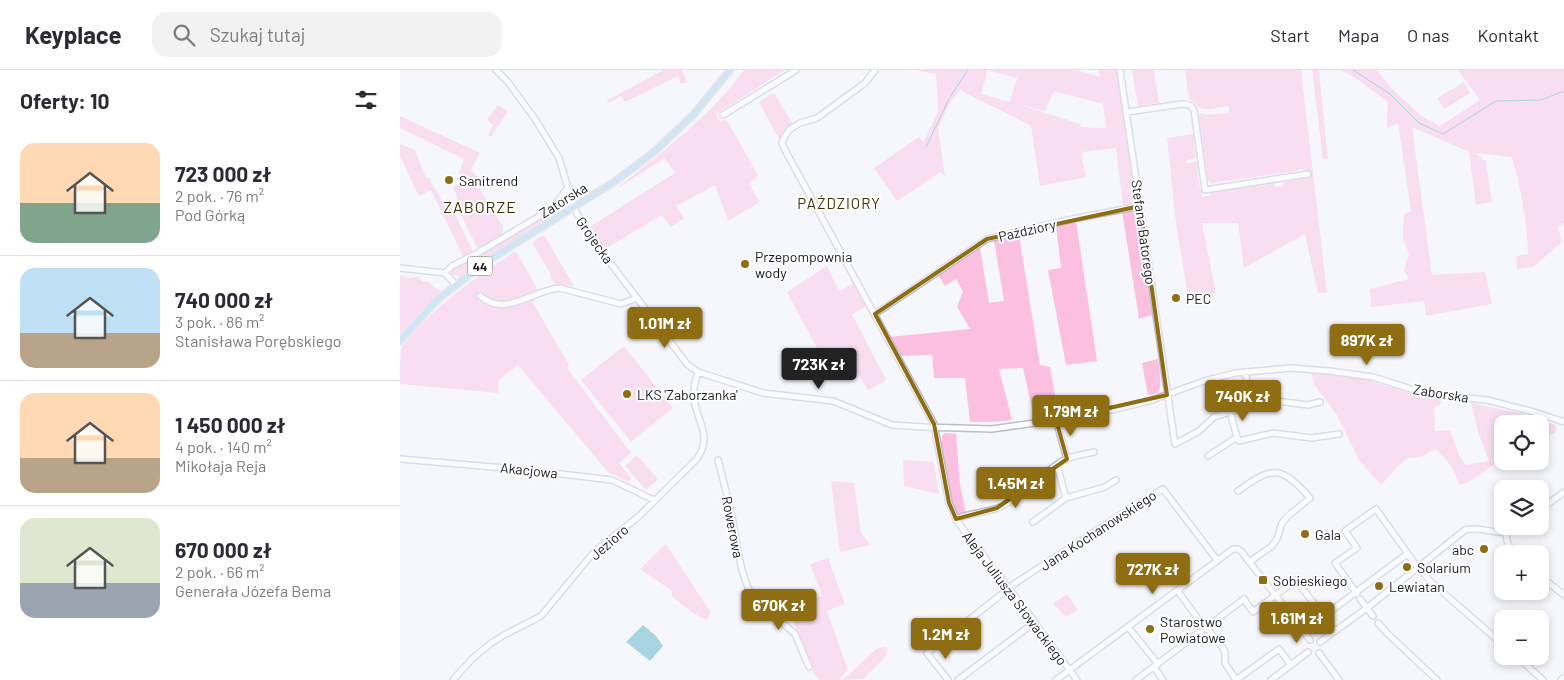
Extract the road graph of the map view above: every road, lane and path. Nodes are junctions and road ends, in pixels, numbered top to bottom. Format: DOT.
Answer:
graph roads {
  1 [pos="496,70"];
  2 [pos="730,70"];
  3 [pos="796,70"];
  4 [pos="875,70"];
  5 [pos="1120,70"];
  6 [pos="1127,112"];
  7 [pos="723,115"];
  8 [pos="1308,174"];
  9 [pos="1278,179"];
  10 [pos="1279,185"];
  11 [pos="568,187"];
  12 [pos="1140,206"];
  13 [pos="574,208"];
  14 [pos="400,268"];
  15 [pos="445,272"];
  16 [pos="456,285"];
  17 [pos="480,296"];
  18 [pos="637,298"];
  19 [pos="875,314"];
  20 [pos="400,341"];
  21 [pos="698,372"];
  22 [pos="1245,372"];
  23 [pos="1167,395"];
  24 [pos="1251,398"];
  25 [pos="1320,402"];
  26 [pos="1230,412"];
  27 [pos="1056,420"];
  28 [pos="1564,422"];
  29 [pos="935,428"];
  30 [pos="1339,434"];
  31 [pos="1237,437"];
  32 [pos="1094,452"];
  33 [pos="1208,456"];
  34 [pos="400,459"];
  35 [pos="1067,459"];
  36 [pos="718,460"];
  37 [pos="1057,465"];
  38 [pos="1116,480"];
  39 [pos="1238,491"];
  40 [pos="1564,492"];
  41 [pos="1066,498"];
  42 [pos="654,500"];
  43 [pos="1549,503"];
  44 [pos="956,519"];
  45 [pos="1033,522"];
  46 [pos="1494,532"];
  47 [pos="1408,554"];
  48 [pos="1217,560"];
  49 [pos="1250,562"];
  50 [pos="1418,568"];
  51 [pos="1549,584"];
  52 [pos="1009,588"];
  53 [pos="1177,590"];
  54 [pos="1357,595"];
  55 [pos="1275,596"];
  56 [pos="1564,596"];
  57 [pos="1367,608"];
  58 [pos="1324,616"];
  59 [pos="1374,616"];
  60 [pos="1035,622"];
  61 [pos="1378,623"];
  62 [pos="1128,626"];
  63 [pos="1205,627"];
  64 [pos="1335,631"];
  65 [pos="1494,637"];
  66 [pos="1320,642"];
  67 [pos="1308,646"];
  68 [pos="1319,654"];
  69 [pos="1291,665"];
  70 [pos="1526,665"];
  71 [pos="1156,666"];
  72 [pos="809,667"];
  73 [pos="1069,670"];
  74 [pos="1564,677"];
  75 [pos="453,680"];
  76 [pos="948,680"];
  77 [pos="958,680"];
  78 [pos="1056,680"];
  79 [pos="1077,680"];
  80 [pos="1136,680"];
  81 [pos="1163,680"];
  82 [pos="1271,680"];
  83 [pos="1339,680"];
  84 [pos="1437,680"];
  85 [pos="1543,680"];
  86 [pos="1561,680"];
  1 -- 11 [label="street, Grojecka"];
  2 -- 13 [label="main road, Zatorska / 44"];
  3 -- 7 [label="street"];
  4 -- 19 [label="street"];
  5 -- 6 [label="street, Stefana Batorego"];
  6 -- 9 [label="street"];
  6 -- 12 [label="street, Stefana Batorego"];
  8 -- 9 [label="street"];
  9 -- 10 [label="street"];
  11 -- 13 [label="street, Grojecka"];
  11 -- 15 [label="street"];
  12 -- 19 [label="street, Paździory"];
  12 -- 23 [label="street, Stefana Batorego"];
  13 -- 16 [label="main road, Zatorska / 44"];
  13 -- 18 [label="street, Grojecka"];
  14 -- 15 [label="street"];
  15 -- 16 [label="street"];
  16 -- 20 [label="main road, Zatorska / 44"];
  17 -- 18 [label="street"];
  18 -- 21 [label="street, Grojecka"];
  19 -- 29 [label="street"];
  21 -- 29 [label="street, Zaborska"];
  21 -- 42 [label="street, Jezioro"];
  22 -- 23 [label="street, Zaborska"];
  22 -- 24 [label="street"];
  22 -- 28 [label="street, Zaborska"];
  23 -- 26 [label="street, Stefana Batorego"];
  23 -- 27 [label="street, Zaborska"];
  24 -- 25 [label="street"];
  24 -- 26 [label="street"];
  26 -- 31 [label="street"];
  27 -- 29 [label="street, Zaborska"];
  27 -- 35 [label="street"];
  29 -- 44 [label="street, Aleja Juliusza Słowackiego"];
  30 -- 31 [label="street"];
  31 -- 33 [label="street"];
  32 -- 35 [label="street"];
  34 -- 42 [label="street, Akacjowa"];
  35 -- 37 [label="street"];
  36 -- 72 [label="street, Rowerowa"];
  37 -- 41 [label="street"];
  37 -- 44 [label="street"];
  38 -- 41 [label="street"];
  39 -- 49 [label="street"];
  40 -- 43 [label="street"];
  41 -- 45 [label="street"];
  42 -- 75 [label="street, Jezioro"];
  44 -- 52 [label="street, Aleja Juliusza Słowackiego"];
  46 -- 50 [label="street"];
  47 -- 50 [label="street"];
  47 -- 54 [label="street"];
  47 -- 54 [label="street"];
  48 -- 49 [label="street"];
  48 -- 52 [label="street, Jana Kochanowskiego"];
  48 -- 53 [label="street"];
  49 -- 55 [label="street"];
  50 -- 57 [label="street"];
  50 -- 65 [label="street"];
  51 -- 56 [label="street"];
  52 -- 60 [label="street, Aleja Juliusza Słowackiego"];
  52 -- 76 [label="street"];
  53 -- 62 [label="street"];
  53 -- 63 [label="street"];
  54 -- 57 [label="street"];
  54 -- 58 [label="street"];
  55 -- 58 [label="street"];
  55 -- 63 [label="street"];
  55 -- 67 [label="street"];
  57 -- 59 [label="street"];
  57 -- 64 [label="street"];
  58 -- 64 [label="street"];
  60 -- 73 [label="street, Aleja Juliusza Słowackiego"];
  60 -- 77 [label="street"];
  61 -- 84 [label="street"];
  62 -- 71 [label="street"];
  62 -- 73 [label="street"];
  63 -- 69 [label="street"];
  63 -- 71 [label="street"];
  64 -- 66 [label="street"];
  66 -- 67 [label="street"];
  66 -- 68 [label="street"];
  67 -- 68 [label="street"];
  67 -- 69 [label="street"];
  68 -- 83 [label="street"];
  69 -- 82 [label="street"];
  70 -- 85 [label="street"];
  71 -- 80 [label="street"];
  71 -- 81 [label="street"];
  73 -- 78 [label="street"];
  73 -- 79 [label="street, Aleja Juliusza Słowackiego"];
  74 -- 86 [label="street"];
}
